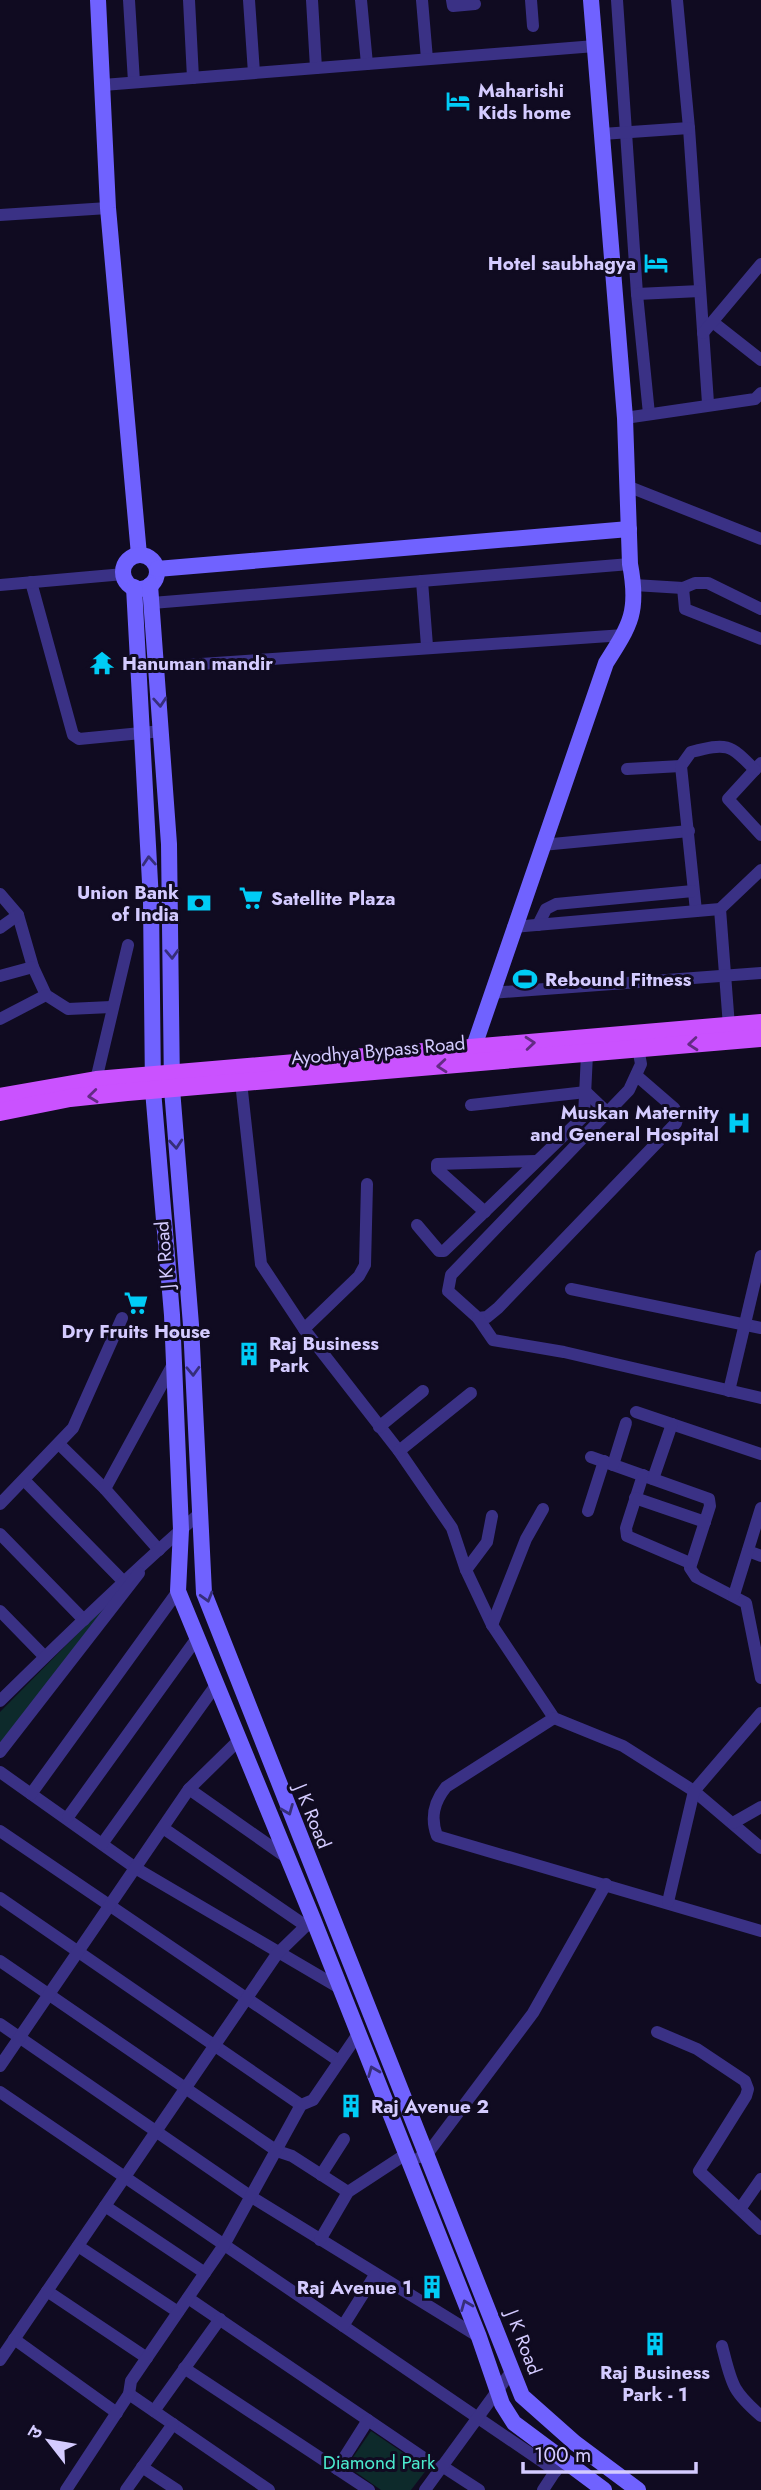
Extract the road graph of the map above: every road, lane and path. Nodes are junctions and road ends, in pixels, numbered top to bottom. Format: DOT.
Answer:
graph roads {
  1 [pos="98,0"];
  2 [pos="129,0"];
  3 [pos="189,0"];
  4 [pos="249,0"];
  5 [pos="312,0"];
  6 [pos="361,0"];
  7 [pos="422,0"];
  8 [pos="452,0"];
  9 [pos="531,0"];
  10 [pos="591,0"];
  11 [pos="617,0"];
  12 [pos="677,0"];
  13 [pos="475,6"];
  14 [pos="533,26"];
  15 [pos="595,46"];
  16 [pos="427,60"];
  17 [pos="367,64"];
  18 [pos="316,68"];
  19 [pos="254,73"];
  20 [pos="193,78"];
  21 [pos="134,82"];
  22 [pos="103,85"];
  23 [pos="689,128"];
  24 [pos="627,132"];
  25 [pos="602,134"];
  26 [pos="108,208"];
  27 [pos="0,215"];
  28 [pos="758,272"];
  29 [pos="700,292"];
  30 [pos="637,294"];
  31 [pos="715,323"];
  32 [pos="703,333"];
  33 [pos="761,360"];
  34 [pos="759,398"];
  35 [pos="708,403"];
  36 [pos="649,414"];
  37 [pos="625,418"];
  38 [pos="628,485"];
  39 [pos="629,529"];
  40 [pos="761,539"];
  41 [pos="139,555"];
  42 [pos="629,564"];
  43 [pos="157,569"];
  44 [pos="129,580"];
  45 [pos="422,581"];
  46 [pos="31,582"];
  47 [pos="0,585"];
  48 [pos="150,585"];
  49 [pos="634,585"];
  50 [pos="683,588"];
  51 [pos="152,603"];
  52 [pos="761,610"];
  53 [pos="624,635"];
  54 [pos="761,639"];
  55 [pos="427,646"];
  56 [pos="157,667"];
  57 [pos="162,731"];
  58 [pos="140,732"];
  59 [pos="681,766"];
  60 [pos="758,766"];
  61 [pos="626,769"];
  62 [pos="689,831"];
  63 [pos="761,835"];
  64 [pos="542,845"];
  65 [pos="761,870"];
  66 [pos="694,891"];
  67 [pos="0,894"];
  68 [pos="720,909"];
  69 [pos="696,911"];
  70 [pos="18,915"];
  71 [pos="538,925"];
  72 [pos="513,927"];
  73 [pos="0,928"];
  74 [pos="128,945"];
  75 [pos="33,967"];
  76 [pos="761,973"];
  77 [pos="0,976"];
  78 [pos="726,976"];
  79 [pos="491,993"];
  80 [pos="46,995"];
  81 [pos="111,1007"];
  82 [pos="0,1019"];
  83 [pos="761,1023"];
  84 [pos="729,1026"];
  85 [pos="761,1038"];
  86 [pos="638,1048"];
  87 [pos="587,1054"];
  88 [pos="471,1056"];
  89 [pos="637,1076"];
  90 [pos="96,1080"];
  91 [pos="172,1082"];
  92 [pos="241,1082"];
  93 [pos="153,1083"];
  94 [pos="586,1092"];
  95 [pos="0,1097"];
  96 [pos="471,1105"];
  97 [pos="0,1112"];
  98 [pos="607,1112"];
  99 [pos="536,1161"];
  100 [pos="367,1184"];
  101 [pos="485,1212"];
  102 [pos="417,1224"];
  103 [pos="761,1256"];
  104 [pos="570,1289"];
  105 [pos="122,1318"];
  106 [pos="478,1318"];
  107 [pos="746,1325"];
  108 [pos="761,1328"];
  109 [pos="304,1329"];
  110 [pos="172,1366"];
  111 [pos="423,1391"];
  112 [pos="729,1391"];
  113 [pos="471,1393"];
  114 [pos="761,1398"];
  115 [pos="636,1412"];
  116 [pos="626,1423"];
  117 [pos="672,1424"];
  118 [pos="379,1427"];
  119 [pos="59,1444"];
  120 [pos="399,1451"];
  121 [pos="761,1454"];
  122 [pos="603,1461"];
  123 [pos="197,1472"];
  124 [pos="178,1475"];
  125 [pos="648,1477"];
  126 [pos="24,1480"];
  127 [pos="106,1489"];
  128 [pos="635,1498"];
  129 [pos="0,1504"];
  130 [pos="761,1508"];
  131 [pos="543,1510"];
  132 [pos="588,1511"];
  133 [pos="199,1514"];
  134 [pos="492,1516"];
  135 [pos="705,1521"];
  136 [pos="759,1522"];
  137 [pos="181,1530"];
  138 [pos="0,1534"];
  139 [pos="159,1550"];
  140 [pos="748,1551"];
  141 [pos="761,1556"];
  142 [pos="146,1563"];
  143 [pos="690,1563"];
  144 [pos="466,1570"];
  145 [pos="122,1580"];
  146 [pos="178,1591"];
  147 [pos="734,1595"];
  148 [pos="0,1611"];
  149 [pos="84,1620"];
  150 [pos="492,1625"];
  151 [pos="198,1638"];
  152 [pos="44,1657"];
  153 [pos="761,1678"];
  154 [pos="216,1685"];
  155 [pos="2,1695"];
  156 [pos="761,1713"];
  157 [pos="554,1718"];
  158 [pos="240,1739"];
  159 [pos="0,1752"];
  160 [pos="0,1772"];
  161 [pos="189,1790"];
  162 [pos="694,1791"];
  163 [pos="31,1794"];
  164 [pos="761,1807"];
  165 [pos="68,1817"];
  166 [pos="733,1823"];
  167 [pos="163,1828"];
  168 [pos="0,1831"];
  169 [pos="102,1844"];
  170 [pos="761,1848"];
  171 [pos="286,1857"];
  172 [pos="137,1869"];
  173 [pos="606,1884"];
  174 [pos="0,1898"];
  175 [pos="668,1902"];
  176 [pos="112,1905"];
  177 [pos="312,1926"];
  178 [pos="335,1927"];
  179 [pos="761,1931"];
  180 [pos="79,1952"];
  181 [pos="277,1954"];
  182 [pos="0,1961"];
  183 [pos="338,1987"];
  184 [pos="49,1995"];
  185 [pos="245,2000"];
  186 [pos="0,2024"];
  187 [pos="657,2032"];
  188 [pos="358,2034"];
  189 [pos="20,2037"];
  190 [pos="215,2044"];
  191 [pos="339,2061"];
  192 [pos="0,2066"];
  193 [pos="185,2091"];
  194 [pos="0,2092"];
  195 [pos="301,2105"];
  196 [pos="155,2132"];
  197 [pos="344,2139"];
  198 [pos="277,2151"];
  199 [pos="428,2153"];
  200 [pos="408,2158"];
  201 [pos="321,2175"];
  202 [pos="125,2177"];
  203 [pos="760,2181"];
  204 [pos="348,2192"];
  205 [pos="250,2196"];
  206 [pos="105,2206"];
  207 [pos="740,2209"];
  208 [pos="761,2229"];
  209 [pos="320,2240"];
  210 [pos="224,2245"];
  211 [pos="78,2246"];
  212 [pos="205,2273"];
  213 [pos="375,2275"];
  214 [pos="47,2291"];
  215 [pos="188,2298"];
  216 [pos="178,2312"];
  217 [pos="220,2319"];
  218 [pos="343,2326"];
  219 [pos="479,2337"];
  220 [pos="14,2339"];
  221 [pos="722,2346"];
  222 [pos="146,2358"];
  223 [pos="0,2360"];
  224 [pos="184,2368"];
  225 [pos="511,2372"];
  226 [pos="496,2388"];
  227 [pos="129,2394"];
  228 [pos="528,2403"];
  229 [pos="154,2411"];
  230 [pos="117,2413"];
  231 [pos="761,2416"];
  232 [pos="476,2417"];
  233 [pos="510,2417"];
  234 [pos="368,2420"];
  235 [pos="173,2424"];
  236 [pos="559,2465"];
  237 [pos="142,2467"];
  238 [pos="441,2467"];
  239 [pos="337,2469"];
  240 [pos="355,2486"];
  241 [pos="66,2490"];
  242 [pos="126,2490"];
  243 [pos="177,2490"];
  244 [pos="269,2490"];
  245 [pos="369,2490"];
  246 [pos="425,2490"];
  247 [pos="479,2490"];
  248 [pos="543,2490"];
  249 [pos="604,2490"];
  250 [pos="638,2490"];
  1 -- 22 [label="street"];
  2 -- 21 [label="street"];
  3 -- 20 [label="street"];
  4 -- 19 [label="street"];
  5 -- 18 [label="street"];
  6 -- 17 [label="street"];
  7 -- 16 [label="street"];
  8 -- 13 [label="street"];
  9 -- 14 [label="street"];
  10 -- 15 [label="street"];
  11 -- 24 [label="street"];
  12 -- 23 [label="street"];
  15 -- 16 [label="street"];
  15 -- 25 [label="street"];
  16 -- 17 [label="street"];
  17 -- 18 [label="street"];
  18 -- 19 [label="street"];
  19 -- 20 [label="street"];
  20 -- 21 [label="street"];
  21 -- 22 [label="street"];
  22 -- 26 [label="street"];
  23 -- 24 [label="street"];
  23 -- 29 [label="street"];
  24 -- 25 [label="street"];
  24 -- 30 [label="street"];
  25 -- 37 [label="street"];
  26 -- 27 [label="street"];
  26 -- 41 [label="street"];
  28 -- 31 [label="street"];
  29 -- 30 [label="street"];
  29 -- 32 [label="street"];
  30 -- 36 [label="street"];
  31 -- 32 [label="street"];
  31 -- 33 [label="street"];
  32 -- 35 [label="street"];
  34 -- 35 [label="street"];
  35 -- 36 [label="street"];
  36 -- 37 [label="street"];
  37 -- 38 [label="street"];
  38 -- 39 [label="street"];
  38 -- 40 [label="street"];
  39 -- 42 [label="street"];
  39 -- 43 [label="street"];
  41 -- 43 [label="street"];
  41 -- 44 [label="street"];
  42 -- 45 [label="street"];
  42 -- 49 [label="street"];
  43 -- 48 [label="street"];
  44 -- 46 [label="street"];
  44 -- 48 [label="street"];
  44 -- 58 [label="street, J K Road"];
  45 -- 51 [label="street"];
  45 -- 55 [label="street"];
  46 -- 47 [label="street"];
  46 -- 58 [label="street"];
  48 -- 51 [label="street, J K Road"];
  49 -- 50 [label="street"];
  49 -- 53 [label="street"];
  50 -- 52 [label="street"];
  50 -- 54 [label="street"];
  51 -- 56 [label="street, J K Road"];
  53 -- 55 [label="street"];
  53 -- 64 [label="street"];
  55 -- 56 [label="street"];
  56 -- 57 [label="street, J K Road, one-way"];
  57 -- 58 [label="street"];
  57 -- 91 [label="street, J K Road, one-way"];
  93 -- 58 [label="street, J K Road, one-way"];
  59 -- 60 [label="street"];
  59 -- 61 [label="street"];
  59 -- 62 [label="street"];
  60 -- 63 [label="street"];
  62 -- 64 [label="street"];
  62 -- 66 [label="street"];
  64 -- 72 [label="street"];
  65 -- 68 [label="street"];
  66 -- 69 [label="street"];
  66 -- 71 [label="street"];
  67 -- 70 [label="street"];
  68 -- 69 [label="street"];
  68 -- 78 [label="street"];
  69 -- 71 [label="street"];
  70 -- 73 [label="street"];
  70 -- 75 [label="street"];
  71 -- 72 [label="street"];
  72 -- 79 [label="street"];
  74 -- 81 [label="street"];
  75 -- 77 [label="street"];
  75 -- 80 [label="street"];
  76 -- 78 [label="street"];
  78 -- 79 [label="street"];
  78 -- 84 [label="street"];
  79 -- 88 [label="street"];
  80 -- 81 [label="street"];
  80 -- 82 [label="street"];
  81 -- 90 [label="street"];
  83 -- 84 [label="main road, Ayodhya Bypass Road"];
  88 -- 84 [label="main road, Ayodhya Bypass Road, one-way"];
  85 -- 86 [label="main road, Ayodhya Bypass Road, one-way"];
  86 -- 87 [label="main road, Ayodhya Bypass Road"];
  86 -- 89 [label="street"];
  87 -- 88 [label="main road, Ayodhya Bypass Road"];
  87 -- 94 [label="street"];
  88 -- 91 [label="main road, Ayodhya Bypass Road"];
  88 -- 92 [label="main road, Ayodhya Bypass Road, one-way"];
  89 -- 98 [label="street"];
  89 -- 106 [label="street"];
  90 -- 93 [label="main road, Ayodhya Bypass Road"];
  90 -- 95 [label="main road, Ayodhya Bypass Road"];
  91 -- 92 [label="main road, Ayodhya Bypass Road"];
  91 -- 93 [label="main road, Ayodhya Bypass Road"];
  91 -- 123 [label="street, J K Road, one-way"];
  92 -- 109 [label="street"];
  93 -- 97 [label="main road, Ayodhya Bypass Road, one-way"];
  93 -- 110 [label="street, J K Road"];
  94 -- 96 [label="street"];
  94 -- 98 [label="street"];
  94 -- 99 [label="street"];
  98 -- 106 [label="street"];
  99 -- 101 [label="street"];
  99 -- 101 [label="street"];
  100 -- 109 [label="street"];
  101 -- 102 [label="street"];
  103 -- 107 [label="street"];
  104 -- 107 [label="street"];
  105 -- 119 [label="street"];
  106 -- 112 [label="street"];
  107 -- 108 [label="street"];
  107 -- 112 [label="street"];
  109 -- 118 [label="street"];
  110 -- 124 [label="street, J K Road"];
  110 -- 127 [label="street"];
  111 -- 118 [label="street"];
  112 -- 114 [label="street"];
  113 -- 120 [label="street"];
  115 -- 117 [label="street"];
  116 -- 122 [label="street"];
  117 -- 121 [label="street"];
  117 -- 125 [label="street"];
  118 -- 120 [label="street"];
  119 -- 126 [label="street"];
  119 -- 127 [label="street"];
  120 -- 144 [label="street"];
  122 -- 125 [label="street"];
  122 -- 132 [label="street"];
  123 -- 124 [label="street"];
  123 -- 133 [label="street, J K Road"];
  124 -- 137 [label="street, J K Road"];
  125 -- 128 [label="street"];
  125 -- 135 [label="street"];
  126 -- 129 [label="street"];
  126 -- 145 [label="street"];
  127 -- 139 [label="street"];
  128 -- 135 [label="street"];
  128 -- 143 [label="street"];
  130 -- 136 [label="street"];
  131 -- 150 [label="street"];
  133 -- 137 [label="street"];
  133 -- 178 [label="street, J K Road, one-way"];
  134 -- 144 [label="street"];
  135 -- 143 [label="street"];
  136 -- 140 [label="street"];
  137 -- 139 [label="street"];
  137 -- 146 [label="street, J K Road"];
  138 -- 149 [label="street"];
  139 -- 142 [label="street"];
  140 -- 141 [label="street"];
  140 -- 147 [label="street"];
  142 -- 145 [label="street"];
  142 -- 159 [label="street"];
  143 -- 147 [label="street"];
  144 -- 150 [label="street"];
  145 -- 149 [label="street"];
  146 -- 151 [label="street, J K Road"];
  146 -- 163 [label="street"];
  147 -- 153 [label="street"];
  148 -- 152 [label="street"];
  149 -- 152 [label="street"];
  150 -- 157 [label="street"];
  151 -- 154 [label="street, J K Road"];
  151 -- 165 [label="street"];
  152 -- 155 [label="street"];
  154 -- 158 [label="street, J K Road"];
  154 -- 169 [label="street"];
  156 -- 162 [label="street"];
  157 -- 162 [label="street"];
  157 -- 173 [label="street"];
  158 -- 161 [label="street"];
  158 -- 171 [label="street, J K Road"];
  160 -- 163 [label="street"];
  161 -- 167 [label="street"];
  161 -- 171 [label="street"];
  162 -- 166 [label="street"];
  162 -- 175 [label="street"];
  163 -- 165 [label="street"];
  164 -- 166 [label="street"];
  165 -- 169 [label="street"];
  166 -- 170 [label="street"];
  167 -- 172 [label="street"];
  167 -- 177 [label="street"];
  168 -- 176 [label="street"];
  169 -- 172 [label="street"];
  171 -- 177 [label="street, J K Road"];
  172 -- 176 [label="street"];
  172 -- 181 [label="street"];
  173 -- 175 [label="street"];
  173 -- 199 [label="street"];
  174 -- 180 [label="street"];
  175 -- 179 [label="street"];
  176 -- 180 [label="street"];
  176 -- 185 [label="street"];
  177 -- 178 [label="street"];
  177 -- 181 [label="street"];
  177 -- 183 [label="street, J K Road"];
  178 -- 199 [label="street, J K Road"];
  180 -- 184 [label="street"];
  180 -- 190 [label="street"];
  181 -- 183 [label="street"];
  181 -- 185 [label="street"];
  182 -- 184 [label="street"];
  183 -- 188 [label="street, J K Road"];
  184 -- 189 [label="street"];
  184 -- 193 [label="street"];
  185 -- 190 [label="street"];
  185 -- 191 [label="street"];
  186 -- 189 [label="street"];
  187 -- 207 [label="street"];
  188 -- 191 [label="street"];
  200 -- 188 [label="street, J K Road, one-way"];
  189 -- 192 [label="street"];
  189 -- 196 [label="street"];
  190 -- 193 [label="street"];
  190 -- 195 [label="street"];
  191 -- 195 [label="street"];
  193 -- 196 [label="street"];
  193 -- 198 [label="street"];
  194 -- 202 [label="street"];
  195 -- 198 [label="street"];
  196 -- 202 [label="street"];
  196 -- 205 [label="street"];
  197 -- 201 [label="street"];
  198 -- 201 [label="street"];
  198 -- 205 [label="street"];
  199 -- 200 [label="street"];
  199 -- 225 [label="street, J K Road"];
  200 -- 204 [label="street"];
  219 -- 200 [label="street, J K Road, one-way"];
  201 -- 204 [label="street"];
  202 -- 206 [label="street"];
  202 -- 210 [label="street"];
  203 -- 207 [label="street"];
  204 -- 209 [label="street"];
  205 -- 209 [label="street"];
  205 -- 210 [label="street"];
  206 -- 211 [label="street"];
  206 -- 212 [label="street"];
  207 -- 208 [label="street"];
  209 -- 213 [label="street"];
  210 -- 212 [label="street"];
  210 -- 218 [label="street"];
  211 -- 214 [label="street"];
  211 -- 216 [label="street"];
  212 -- 215 [label="street"];
  213 -- 218 [label="street"];
  213 -- 219 [label="street"];
  214 -- 220 [label="street"];
  214 -- 222 [label="street"];
  215 -- 216 [label="street"];
  215 -- 217 [label="street"];
  216 -- 222 [label="street"];
  217 -- 224 [label="street"];
  217 -- 234 [label="street"];
  218 -- 232 [label="street"];
  219 -- 226 [label="street, J K Road"];
  220 -- 223 [label="street"];
  220 -- 230 [label="street"];
  221 -- 231 [label="street"];
  222 -- 227 [label="street"];
  224 -- 229 [label="street"];
  224 -- 239 [label="street"];
  225 -- 226 [label="street"];
  225 -- 228 [label="street, J K Road"];
  226 -- 232 [label="street"];
  226 -- 233 [label="street, J K Road"];
  227 -- 229 [label="street"];
  227 -- 230 [label="street"];
  228 -- 233 [label="street"];
  228 -- 250 [label="street, J K Road"];
  229 -- 235 [label="street"];
  230 -- 241 [label="street"];
  232 -- 236 [label="street"];
  232 -- 238 [label="street"];
  233 -- 236 [label="street, J K Road"];
  234 -- 238 [label="street"];
  234 -- 239 [label="street"];
  235 -- 237 [label="street"];
  235 -- 244 [label="street"];
  236 -- 248 [label="street"];
  236 -- 249 [label="street, J K Road"];
  237 -- 242 [label="street"];
  237 -- 243 [label="street"];
  238 -- 246 [label="street"];
  238 -- 247 [label="street"];
  239 -- 240 [label="street"];
  240 -- 245 [label="street"];
}
